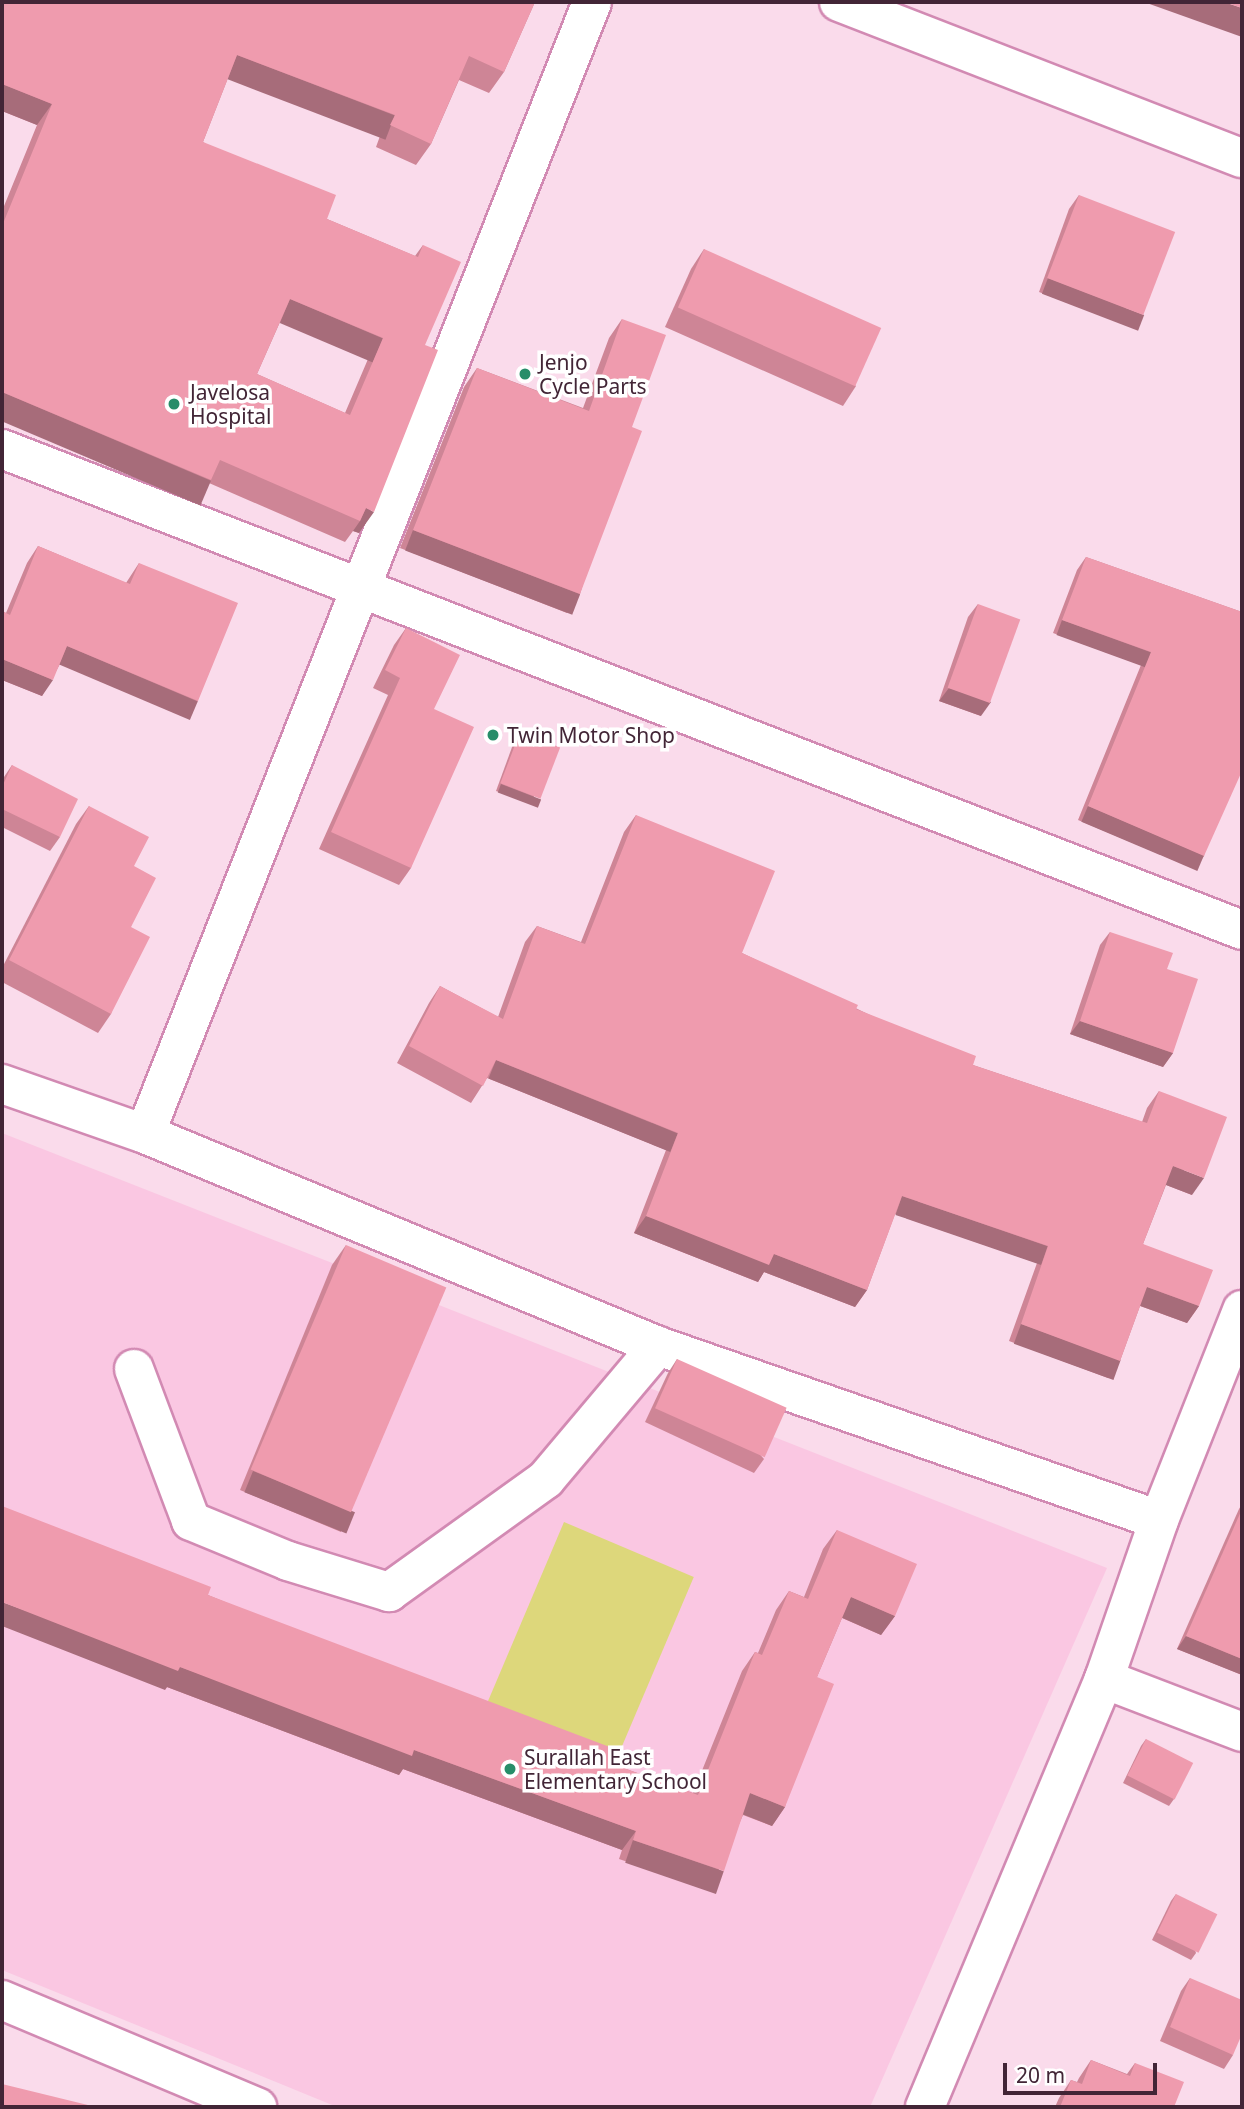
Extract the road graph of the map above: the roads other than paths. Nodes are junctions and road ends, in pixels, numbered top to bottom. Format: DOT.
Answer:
graph roads {
  1 [pos="592,2"];
  2 [pos="839,2"];
  3 [pos="1242,158"];
  4 [pos="2,449"];
  5 [pos="362,591"];
  6 [pos="1242,930"];
  7 [pos="2,1084"];
  8 [pos="145,1133"];
  9 [pos="1242,1310"];
  10 [pos="658,1346"];
  11 [pos="134,1368"];
  12 [pos="1159,1520"];
  13 [pos="1104,1679"];
  14 [pos="1242,1732"];
  15 [pos="2,2000"];
  16 [pos="257,2107"];
  17 [pos="925,2107"];
  1 -- 5 [label="street"];
  2 -- 3 [label="street"];
  4 -- 5 [label="street"];
  5 -- 6 [label="street"];
  5 -- 8 [label="street"];
  7 -- 8 [label="street"];
  8 -- 10 [label="street"];
  9 -- 12 [label="street"];
  10 -- 11 [label="street"];
  10 -- 12 [label="street"];
  12 -- 13 [label="street"];
  13 -- 14 [label="street"];
  13 -- 17 [label="street"];
  15 -- 16 [label="street"];
}
